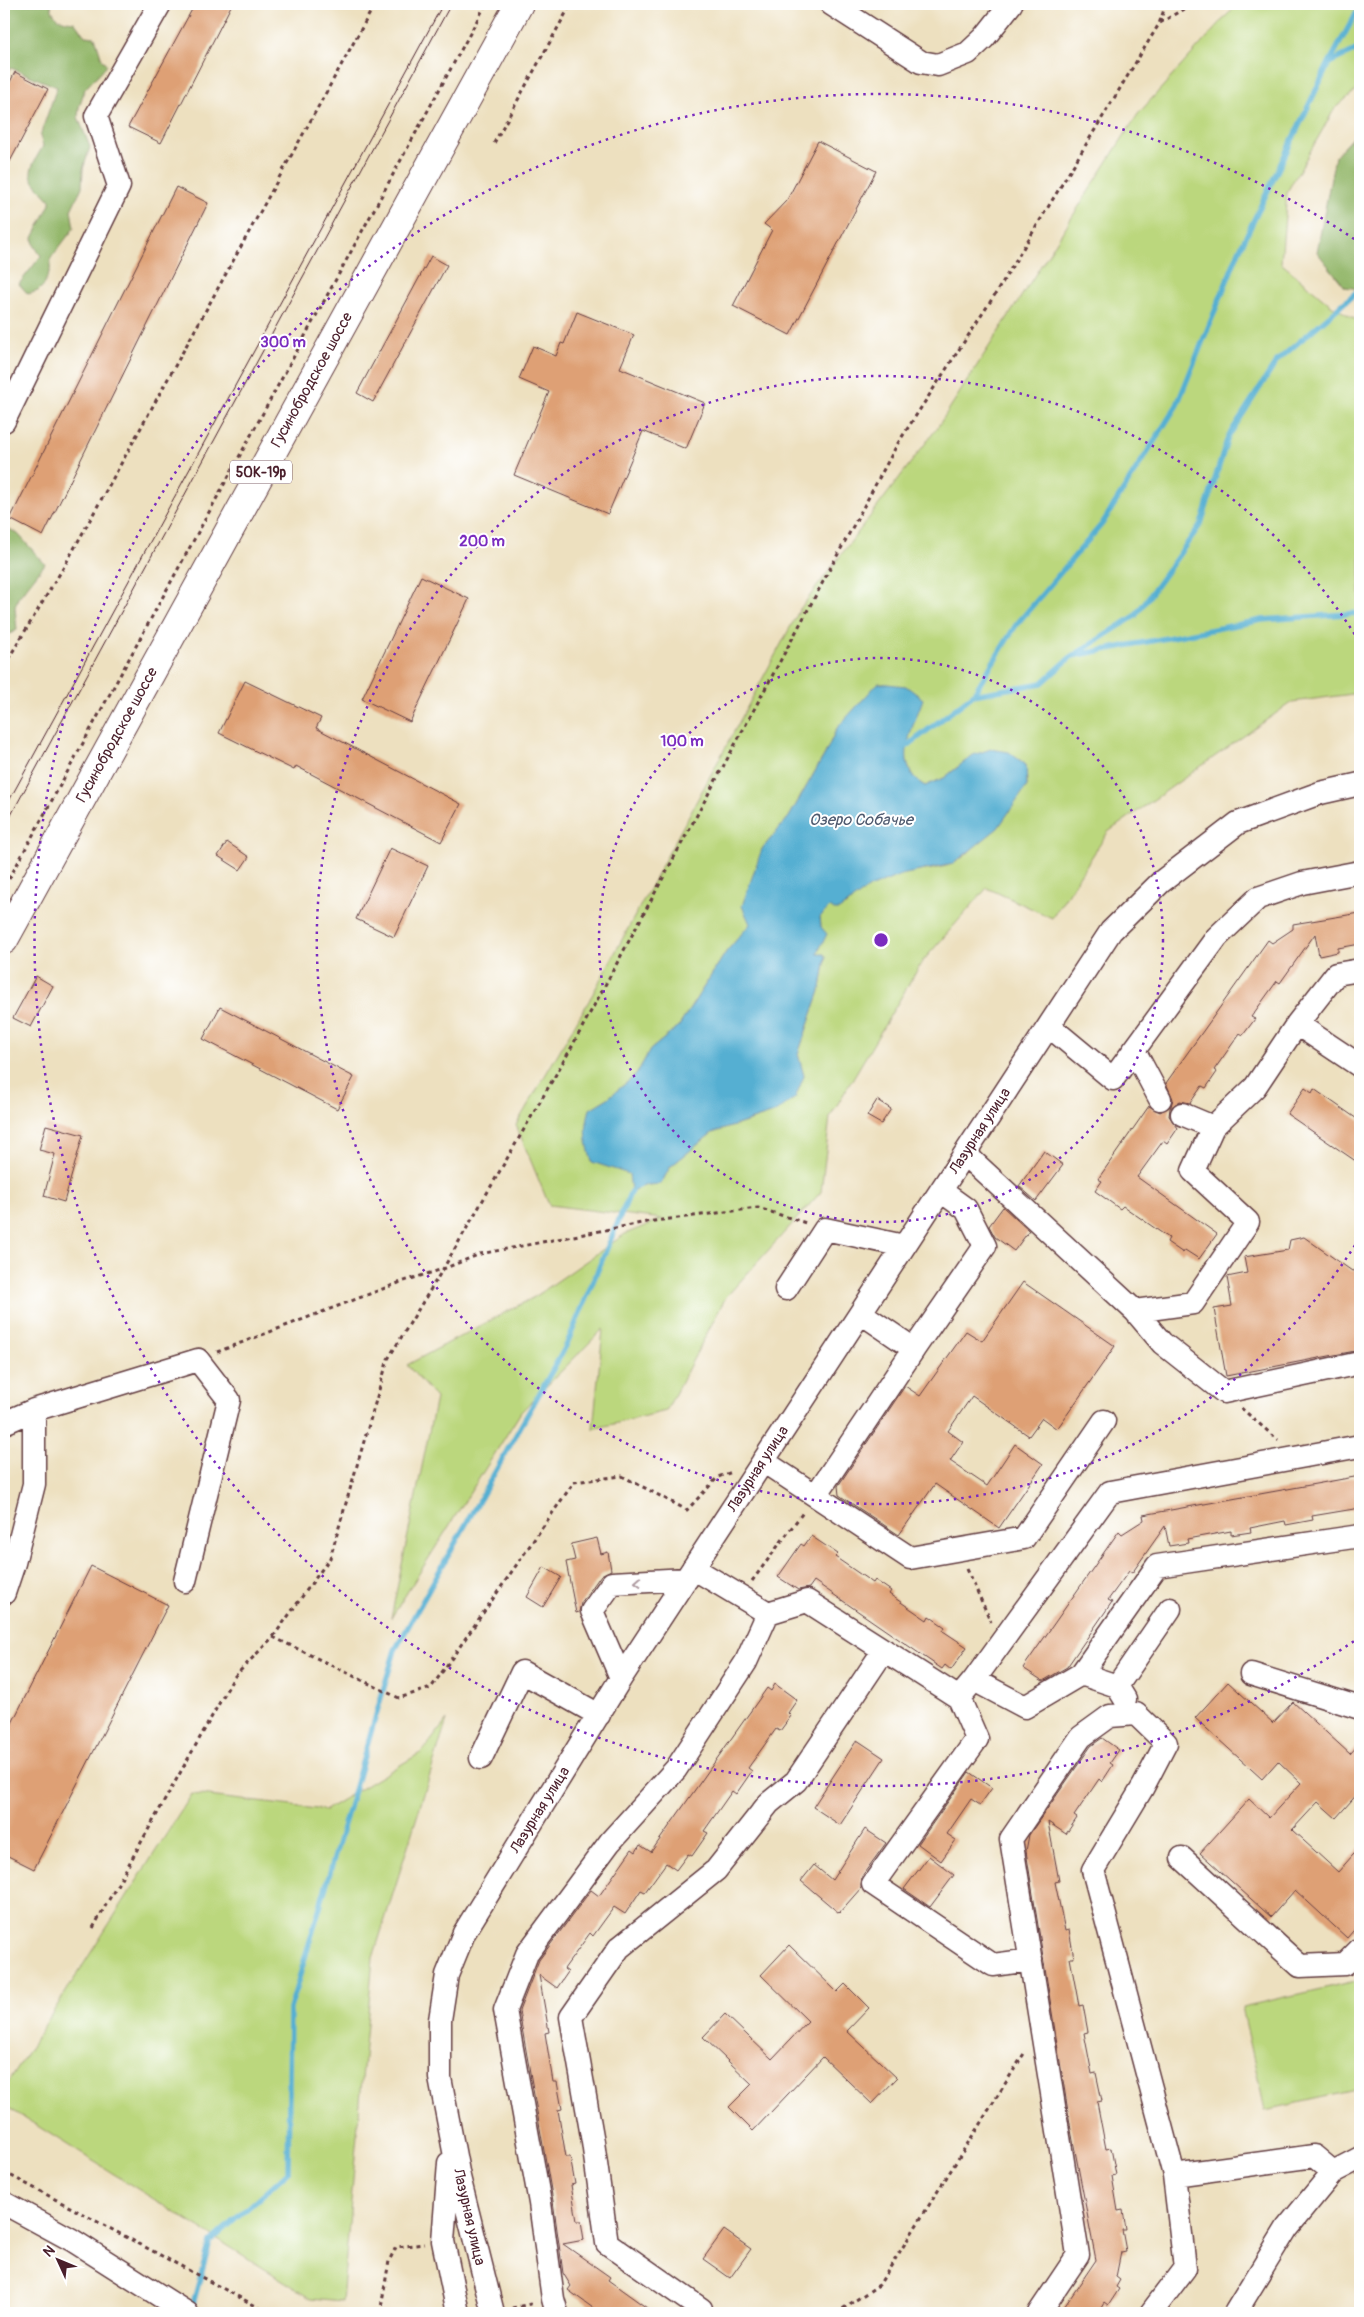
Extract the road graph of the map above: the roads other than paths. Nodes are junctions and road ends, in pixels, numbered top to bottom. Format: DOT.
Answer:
graph roads {
  1 [pos="160,4"];
  2 [pos="519,4"];
  3 [pos="830,4"];
  4 [pos="1011,4"];
  5 [pos="4,421"];
  6 [pos="1360,784"];
  7 [pos="1360,872"];
  8 [pos="4,940"];
  9 [pos="1360,970"];
  10 [pos="1297,1024"];
  11 [pos="1049,1026"];
  12 [pos="1134,1050"];
  13 [pos="1360,1066"];
  14 [pos="1160,1099"];
  15 [pos="1182,1114"];
  16 [pos="1213,1128"];
  17 [pos="965,1154"];
  18 [pos="941,1191"];
  19 [pos="904,1246"];
  20 [pos="786,1289"];
  21 [pos="1135,1311"];
  22 [pos="861,1312"];
  23 [pos="914,1348"];
  24 [pos="1360,1363"];
  25 [pos="34,1410"];
  26 [pos="1104,1421"];
  27 [pos="4,1423"];
  28 [pos="1360,1446"];
  29 [pos="763,1462"];
  30 [pos="816,1495"];
  31 [pos="1360,1536"];
  32 [pos="690,1574"];
  33 [pos="185,1581"];
  34 [pos="4,1593"];
  35 [pos="1170,1609"];
  36 [pos="768,1613"];
  37 [pos="884,1650"];
  38 [pos="1081,1674"];
  39 [pos="1250,1674"];
  40 [pos="621,1678"];
  41 [pos="974,1680"];
  42 [pos="1117,1686"];
  43 [pos="959,1698"];
  44 [pos="1360,1708"];
  45 [pos="1136,1714"];
  46 [pos="599,1715"];
  47 [pos="481,1758"];
  48 [pos="1182,1858"];
  49 [pos="1360,1949"];
  50 [pos="1031,1960"];
  51 [pos="452,2138"];
  52 [pos="1360,2158"];
  53 [pos="1333,2172"];
  54 [pos="1174,2175"];
  55 [pos="4,2202"];
  56 [pos="187,2313"];
  57 [pos="458,2313"];
  58 [pos="493,2313"];
  59 [pos="557,2313"];
  60 [pos="701,2313"];
  61 [pos="1039,2313"];
  62 [pos="1151,2313"];
  63 [pos="1235,2313"];
  1 -- 5 [label="street"];
  2 -- 8 [label="main road, Гусинобродское шоссе / 50К-19р"];
  3 -- 4 [label="street"];
  6 -- 11 [label="street, Лазурная улица"];
  7 -- 12 [label="street"];
  9 -- 10 [label="street"];
  10 -- 13 [label="street"];
  10 -- 16 [label="street"];
  11 -- 12 [label="street"];
  11 -- 17 [label="street, Лазурная улица"];
  12 -- 14 [label="street"];
  15 -- 16 [label="street"];
  16 -- 21 [label="street"];
  17 -- 18 [label="street, Лазурная улица"];
  17 -- 21 [label="street"];
  18 -- 19 [label="street, Лазурная улица"];
  18 -- 23 [label="street"];
  19 -- 20 [label="street"];
  19 -- 22 [label="street, Лазурная улица"];
  21 -- 24 [label="street"];
  22 -- 23 [label="street"];
  22 -- 29 [label="street, Лазурная улица"];
  23 -- 30 [label="street"];
  25 -- 27 [label="street"];
  25 -- 33 [label="street"];
  25 -- 34 [label="street"];
  26 -- 30 [label="street"];
  28 -- 41 [label="street"];
  29 -- 30 [label="street"];
  29 -- 32 [label="street, Лазурная улица"];
  31 -- 38 [label="street"];
  32 -- 36 [label="street"];
  32 -- 40 [label="street, Лазурная улица"];
  32 -- 40 [label="street, one-way"];
  35 -- 42 [label="street"];
  36 -- 37 [label="street"];
  36 -- 59 [label="street"];
  37 -- 43 [label="street"];
  37 -- 60 [label="street"];
  38 -- 41 [label="street"];
  38 -- 42 [label="street"];
  39 -- 44 [label="street"];
  40 -- 46 [label="street, Лазурная улица"];
  41 -- 43 [label="street"];
  42 -- 45 [label="street"];
  43 -- 50 [label="street"];
  45 -- 50 [label="street"];
  45 -- 54 [label="street"];
  46 -- 47 [label="street"];
  46 -- 51 [label="street, Лазурная улица"];
  48 -- 49 [label="street"];
  50 -- 61 [label="street"];
  51 -- 57 [label="street"];
  51 -- 58 [label="street, Лазурная улица"];
  52 -- 53 [label="street"];
  53 -- 54 [label="street"];
  53 -- 63 [label="street"];
  54 -- 62 [label="street"];
  55 -- 56 [label="street"];
}
